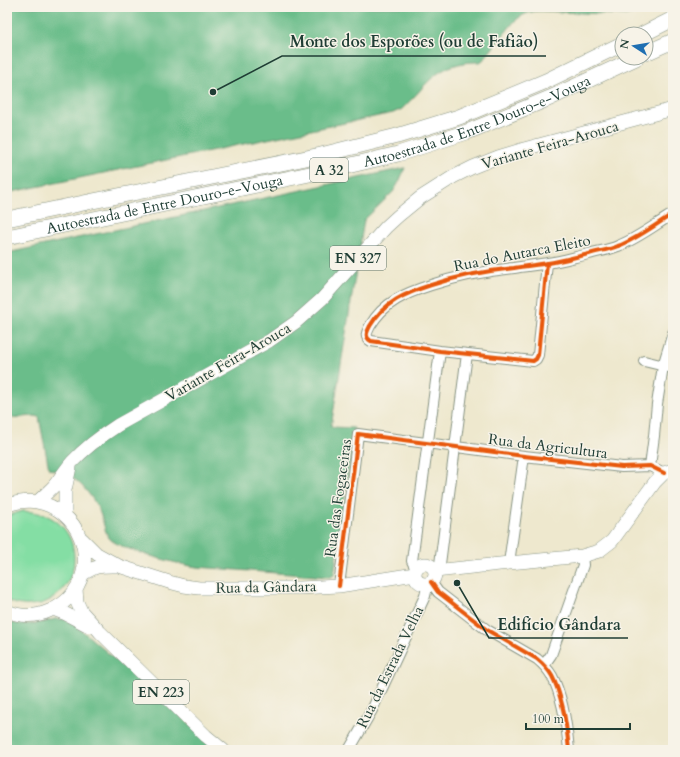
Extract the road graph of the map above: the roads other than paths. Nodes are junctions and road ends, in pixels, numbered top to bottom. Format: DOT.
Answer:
graph roads {
  1 [pos="673,19"];
  2 [pos="654,28"];
  3 [pos="673,41"];
  4 [pos="614,48"];
  5 [pos="654,50"];
  6 [pos="619,66"];
  7 [pos="673,110"];
  8 [pos="673,214"];
  9 [pos="7,219"];
  10 [pos="7,237"];
  11 [pos="547,263"];
  12 [pos="673,333"];
  13 [pos="440,351"];
  14 [pos="468,354"];
  15 [pos="644,361"];
  16 [pos="668,367"];
  17 [pos="427,443"];
  18 [pos="455,447"];
  19 [pos="524,456"];
  20 [pos="70,464"];
  21 [pos="650,466"];
  22 [pos="669,471"];
  23 [pos="37,502"];
  24 [pos="7,505"];
  25 [pos="64,514"];
  26 [pos="82,540"];
  27 [pos="582,556"];
  28 [pos="509,562"];
  29 [pos="119,566"];
  30 [pos="415,572"];
  31 [pos="82,575"];
  32 [pos="432,576"];
  33 [pos="339,586"];
  34 [pos="76,589"];
  35 [pos="53,609"];
  36 [pos="7,612"];
  37 [pos="100,632"];
  38 [pos="544,665"];
  39 [pos="223,750"];
  40 [pos="349,750"];
  41 [pos="569,750"];
  1 -- 2 [label="highway"];
  3 -- 5 [label="highway"];
  4 -- 9 [label="highway, Autoestrada de Entre Douro-e-Vouga / A 32"];
  6 -- 10 [label="highway, Autoestrada de Entre Douro-e-Vouga / A 32"];
  7 -- 20 [label="main road, Variante Feira-Arouca / EN 327"];
  8 -- 11 [label="street, Rua do Autarca Eleito"];
  11 -- 13 [label="street, Rua do Autarca Eleito"];
  11 -- 14 [label="street"];
  12 -- 16 [label="street"];
  13 -- 14 [label="street"];
  13 -- 17 [label="street"];
  14 -- 18 [label="street, Rua da Estrada Velha"];
  15 -- 16 [label="street"];
  16 -- 21 [label="street"];
  17 -- 18 [label="street, Rua da Agricultura"];
  17 -- 30 [label="street"];
  17 -- 33 [label="street, Rua das Fogaceiras"];
  18 -- 19 [label="street, Rua da Agricultura"];
  18 -- 32 [label="street, Rua da Estrada Velha"];
  19 -- 21 [label="street, Rua da Agricultura"];
  19 -- 28 [label="street"];
  20 -- 23 [label="main road, Variante Feira-Arouca / EN 327"];
  20 -- 25 [label="main road"];
  21 -- 22 [label="street, Rua da Agricultura"];
  22 -- 27 [label="main road, Rua da Gândara"];
  23 -- 24 [label="main road"];
  23 -- 25 [label="main road"];
  25 -- 26 [label="main road"];
  26 -- 29 [label="main road, Rua da Gândara"];
  26 -- 31 [label="main road"];
  27 -- 28 [label="main road, Rua da Gândara"];
  27 -- 38 [label="street"];
  28 -- 32 [label="main road, Rua da Gândara"];
  29 -- 31 [label="main road, Rua da Gândara"];
  29 -- 33 [label="main road, Rua da Gândara"];
  30 -- 32 [label="main road"];
  30 -- 32 [label="main road, Rua da Gândara"];
  30 -- 33 [label="main road, Rua da Gândara"];
  31 -- 34 [label="main road"];
  32 -- 38 [label="street"];
  32 -- 40 [label="street, Rua da Estrada Velha"];
  34 -- 35 [label="main road"];
  34 -- 37 [label="main road, EN 223"];
  35 -- 36 [label="main road"];
  35 -- 37 [label="main road, EN 223"];
  37 -- 39 [label="main road, EN 223"];
  38 -- 41 [label="street"];
}
